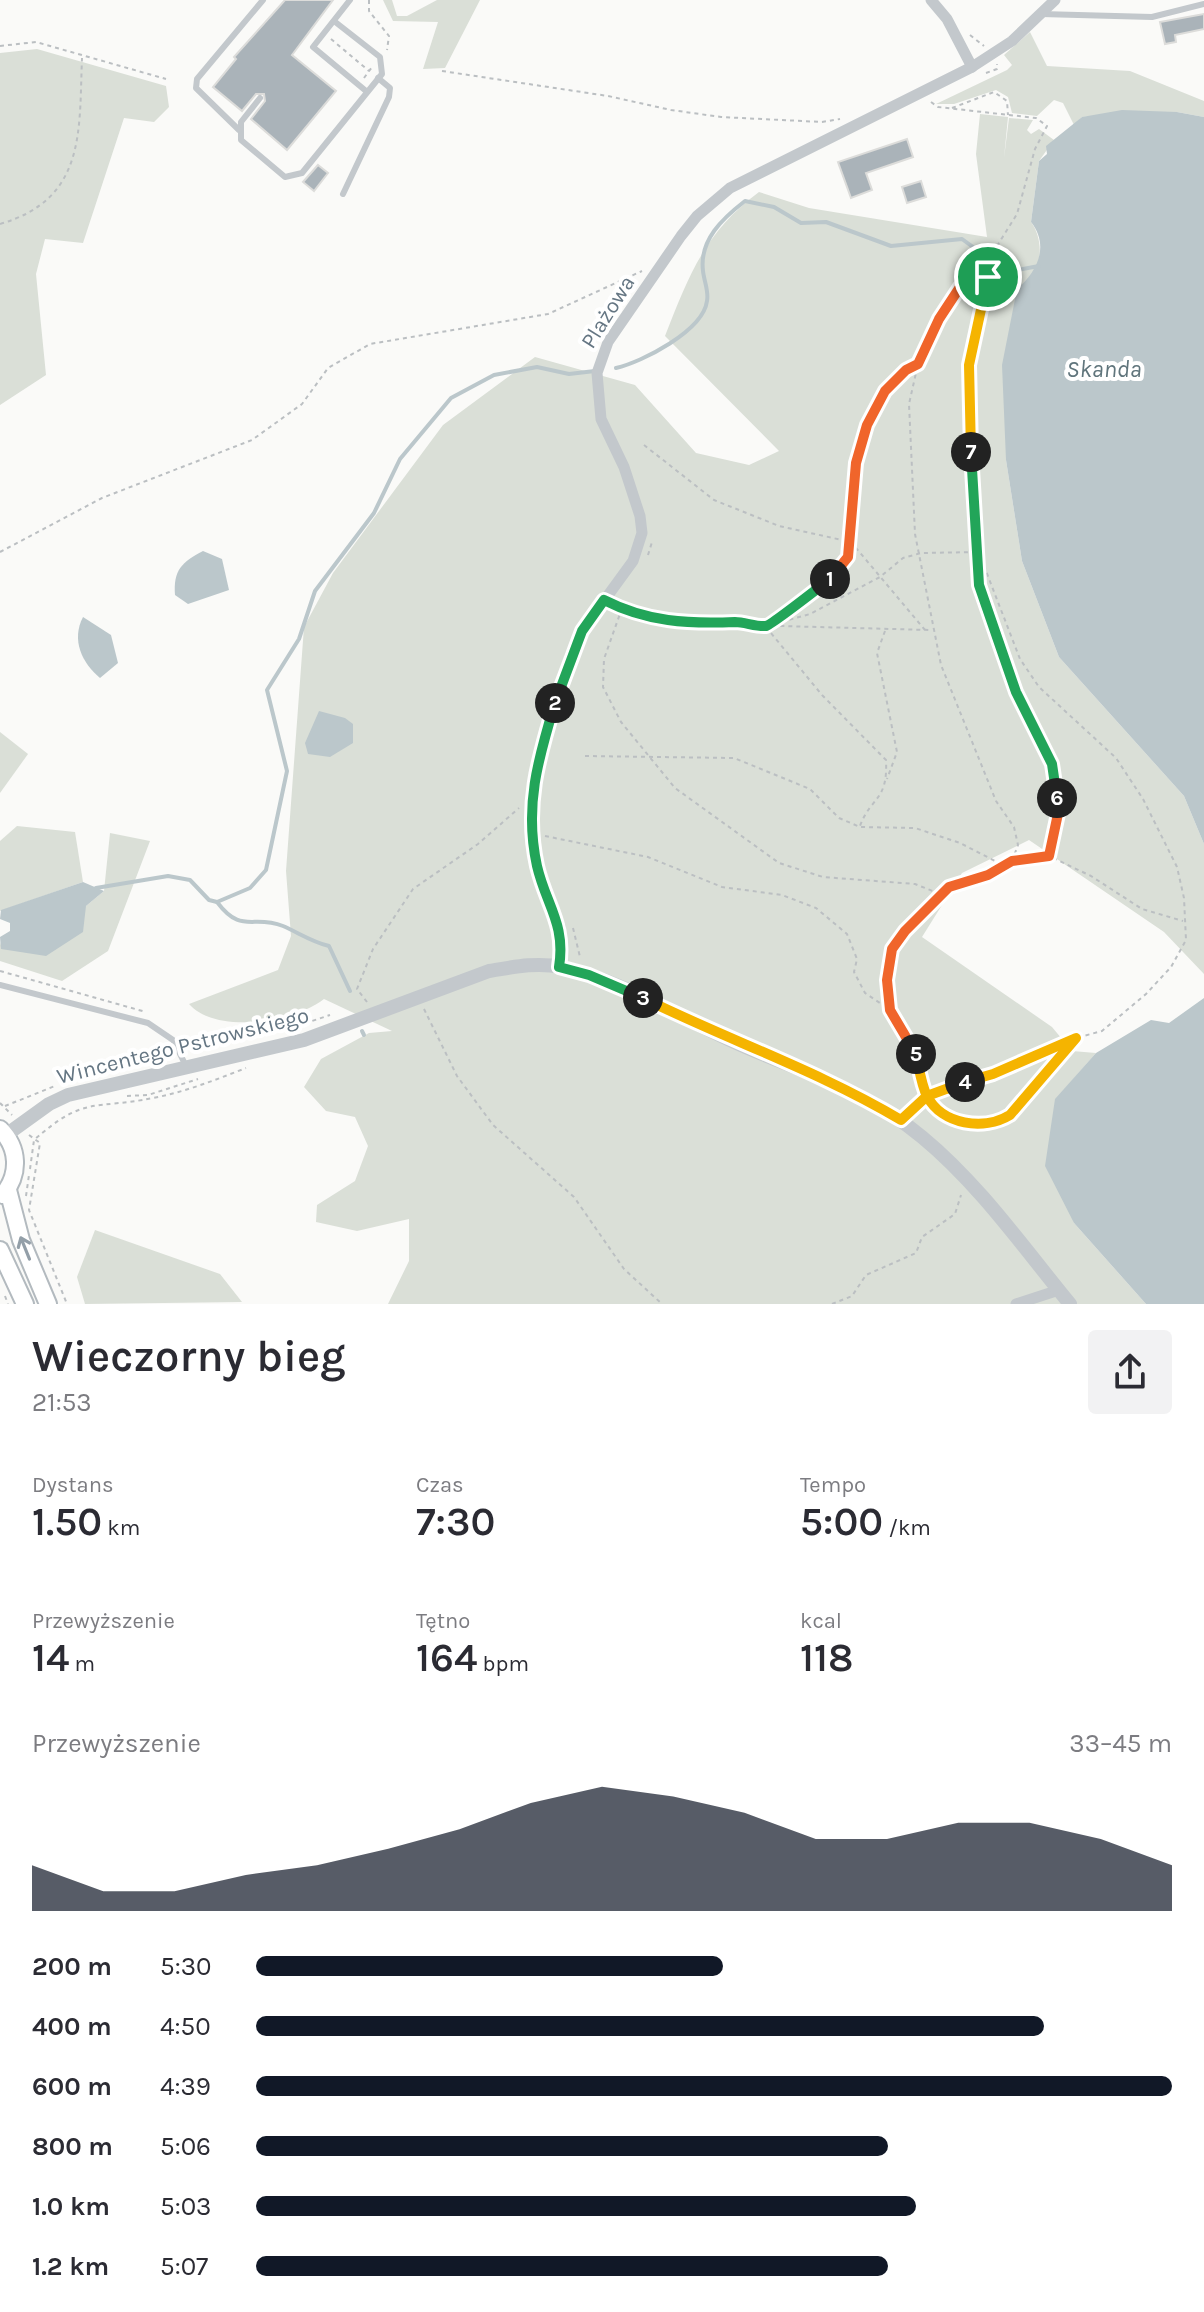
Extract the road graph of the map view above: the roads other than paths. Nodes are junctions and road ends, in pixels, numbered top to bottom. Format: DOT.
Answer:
graph roads {
  1 [pos="263,0"];
  2 [pos="350,0"];
  3 [pos="931,0"];
  4 [pos="1055,0"];
  5 [pos="1204,4"];
  6 [pos="1041,14"];
  7 [pos="334,21"];
  8 [pos="972,67"];
  9 [pos="378,78"];
  10 [pos="366,91"];
  11 [pos="260,98"];
  12 [pos="239,130"];
  13 [pos="343,194"];
  14 [pos="559,967"];
  15 [pos="0,985"];
  16 [pos="186,1067"];
  17 [pos="3,1132"];
  18 [pos="4,1194"];
  19 [pos="0,1250"];
  20 [pos="1059,1290"];
  21 [pos="25,1304"];
  22 [pos="48,1304"];
  23 [pos="1016,1304"];
  24 [pos="1070,1304"];
  1 -- 12 [label="lane"];
  2 -- 7 [label="lane"];
  3 -- 8 [label="street"];
  4 -- 6 [label="street, Plażowa"];
  5 -- 6 [label="lane"];
  6 -- 8 [label="street, Plażowa"];
  7 -- 9 [label="lane"];
  7 -- 10 [label="lane"];
  8 -- 14 [label="street, Plażowa"];
  9 -- 10 [label="lane"];
  9 -- 13 [label="lane"];
  10 -- 12 [label="lane"];
  11 -- 12 [label="lane"];
  14 -- 16 [label="street, Wincentego Pstrowskiego"];
  14 -- 20 [label="street, Wincentego Pstrowskiego"];
  15 -- 16 [label="lane"];
  16 -- 17 [label="street, Wincentego Pstrowskiego"];
  17 -- 18 [label="main road"];
  22 -- 18 [label="main road, one-way"];
  19 -- 21 [label="main road"];
  20 -- 23 [label="street"];
  20 -- 24 [label="street, Wincentego Pstrowskiego"];
}
